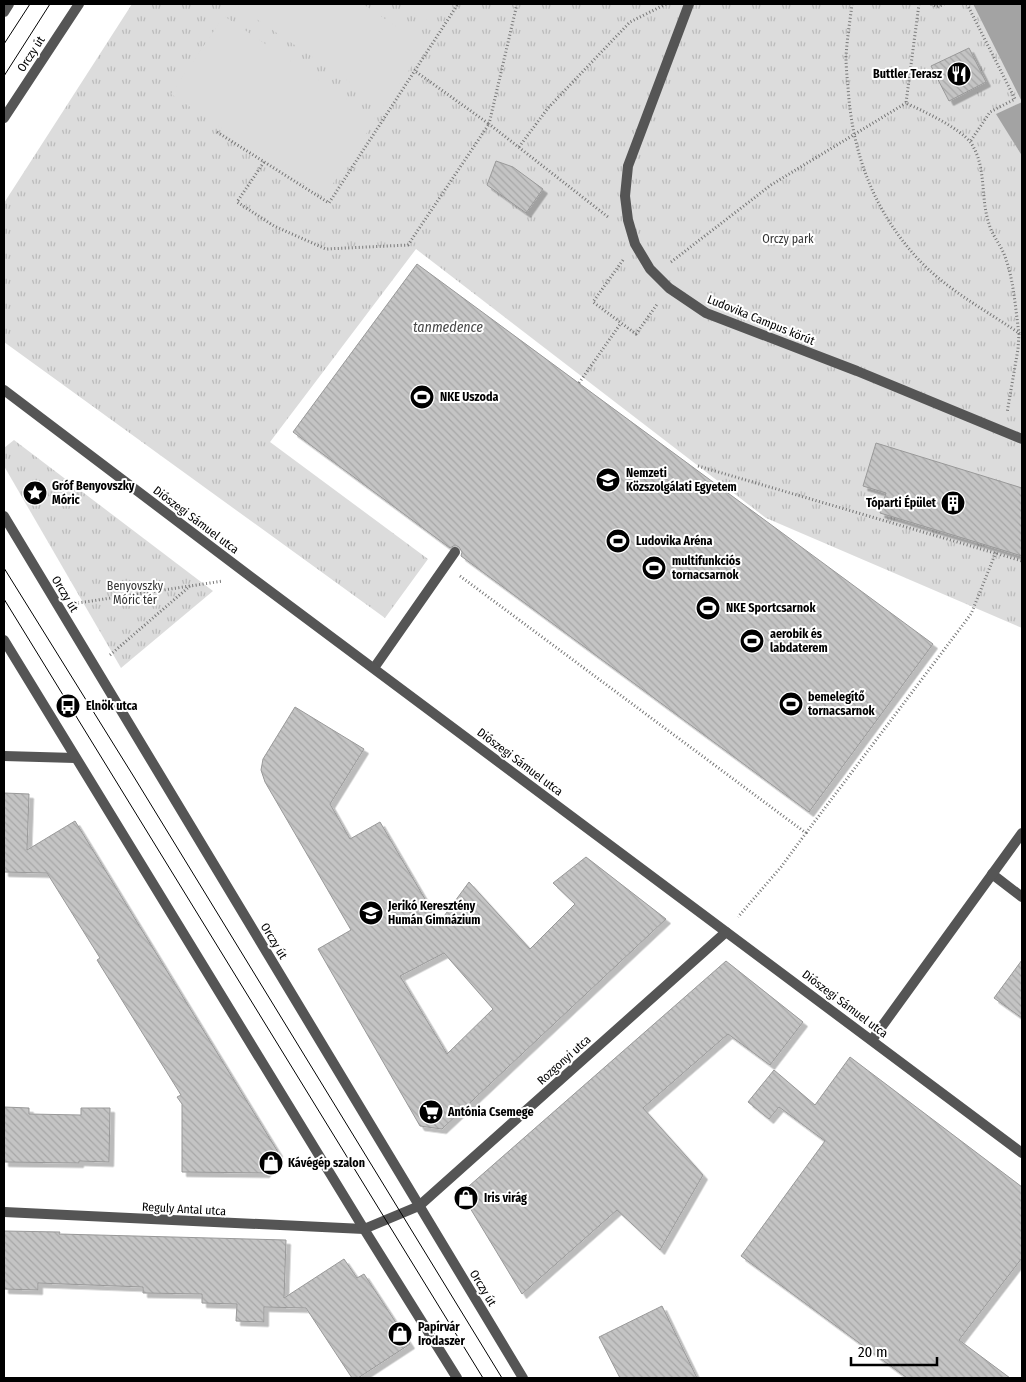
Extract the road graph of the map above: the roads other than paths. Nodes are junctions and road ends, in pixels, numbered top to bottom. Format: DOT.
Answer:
graph roads {
  1 [pos="9,4"];
  2 [pos="78,4"];
  3 [pos="689,4"];
  4 [pos="4,12"];
  5 [pos="4,118"];
  6 [pos="4,390"];
  7 [pos="1022,439"];
  8 [pos="4,516"];
  9 [pos="455,552"];
  10 [pos="4,640"];
  11 [pos="374,668"];
  12 [pos="4,756"];
  13 [pos="74,758"];
  14 [pos="1022,833"];
  15 [pos="992,874"];
  16 [pos="1022,897"];
  17 [pos="726,932"];
  18 [pos="872,1040"];
  19 [pos="1022,1153"];
  20 [pos="419,1206"];
  21 [pos="4,1212"];
  22 [pos="364,1229"];
  23 [pos="457,1378"];
  24 [pos="523,1378"];
  1 -- 4 [label="street"];
  2 -- 5 [label="street, Orczy út"];
  3 -- 7 [label="street, Ludovika Campus körút"];
  6 -- 11 [label="street, Diószegi Sámuel utca"];
  8 -- 20 [label="street, Orczy út"];
  9 -- 11 [label="street"];
  10 -- 13 [label="street"];
  11 -- 17 [label="street, Diószegi Sámuel utca"];
  12 -- 13 [label="street"];
  13 -- 22 [label="street"];
  14 -- 15 [label="street"];
  15 -- 16 [label="street"];
  15 -- 18 [label="street"];
  17 -- 18 [label="street, Diószegi Sámuel utca"];
  17 -- 20 [label="street, Rozgonyi utca"];
  18 -- 19 [label="street, Diószegi Sámuel utca"];
  20 -- 22 [label="street, Rozgonyi utca"];
  20 -- 24 [label="street, Orczy út"];
  21 -- 22 [label="street, Reguly Antal utca"];
  22 -- 23 [label="street"];
}
